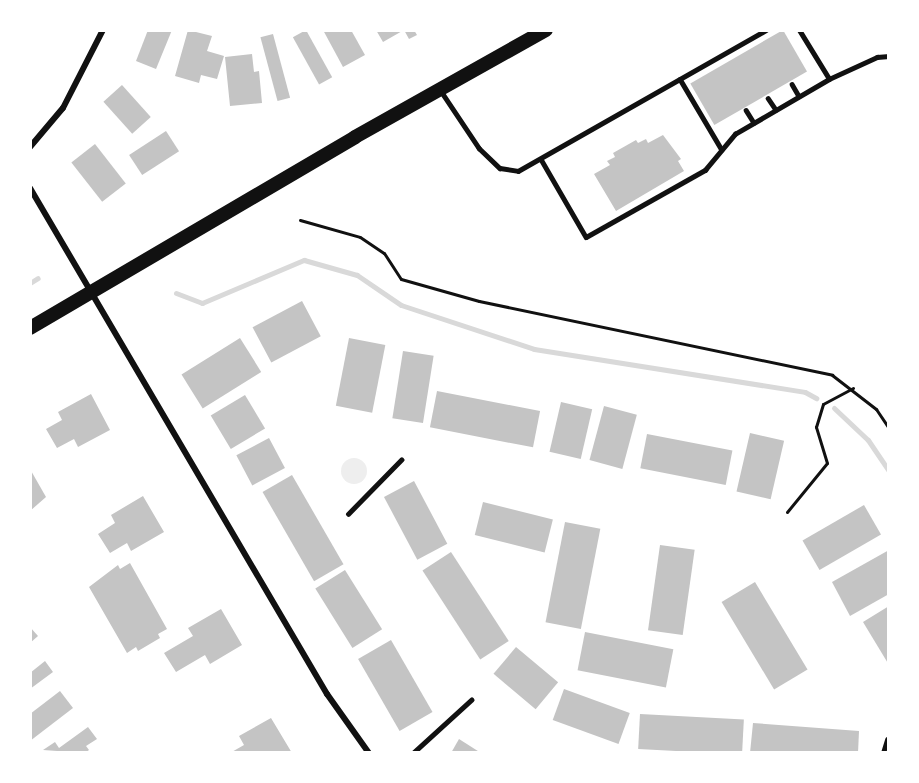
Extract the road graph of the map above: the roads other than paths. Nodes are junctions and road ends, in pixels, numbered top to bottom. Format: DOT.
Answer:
graph roads {
  1 [pos="103,30"];
  2 [pos="546,30"];
  3 [pos="799,30"];
  4 [pos="764,33"];
  5 [pos="889,56"];
  6 [pos="680,79"];
  7 [pos="829,79"];
  8 [pos="792,84"];
  9 [pos="440,89"];
  10 [pos="799,96"];
  11 [pos="768,98"];
  12 [pos="746,110"];
  13 [pos="776,110"];
  14 [pos="754,123"];
  15 [pos="30,147"];
  16 [pos="722,150"];
  17 [pos="541,159"];
  18 [pos="30,188"];
  19 [pos="91,294"];
  20 [pos="30,328"];
  21 [pos="401,460"];
  22 [pos="348,514"];
  23 [pos="471,700"];
  24 [pos="887,740"];
  25 [pos="369,753"];
  26 [pos="413,753"];
  27 [pos="883,753"];
  1 -- 15 [label="street"];
  2 -- 9 [label="main road"];
  3 -- 7 [label="lane"];
  4 -- 6 [label="lane"];
  5 -- 7 [label="lane"];
  6 -- 16 [label="lane"];
  6 -- 17 [label="lane"];
  7 -- 10 [label="lane"];
  8 -- 10 [label="lane"];
  9 -- 17 [label="lane"];
  9 -- 19 [label="main road"];
  10 -- 13 [label="lane"];
  11 -- 13 [label="lane"];
  12 -- 14 [label="lane"];
  13 -- 14 [label="lane"];
  14 -- 16 [label="lane"];
  16 -- 17 [label="lane"];
  18 -- 19 [label="street"];
  19 -- 20 [label="main road"];
  19 -- 25 [label="street"];
  21 -- 22 [label="lane"];
  23 -- 26 [label="lane"];
  24 -- 27 [label="lane"];
}
